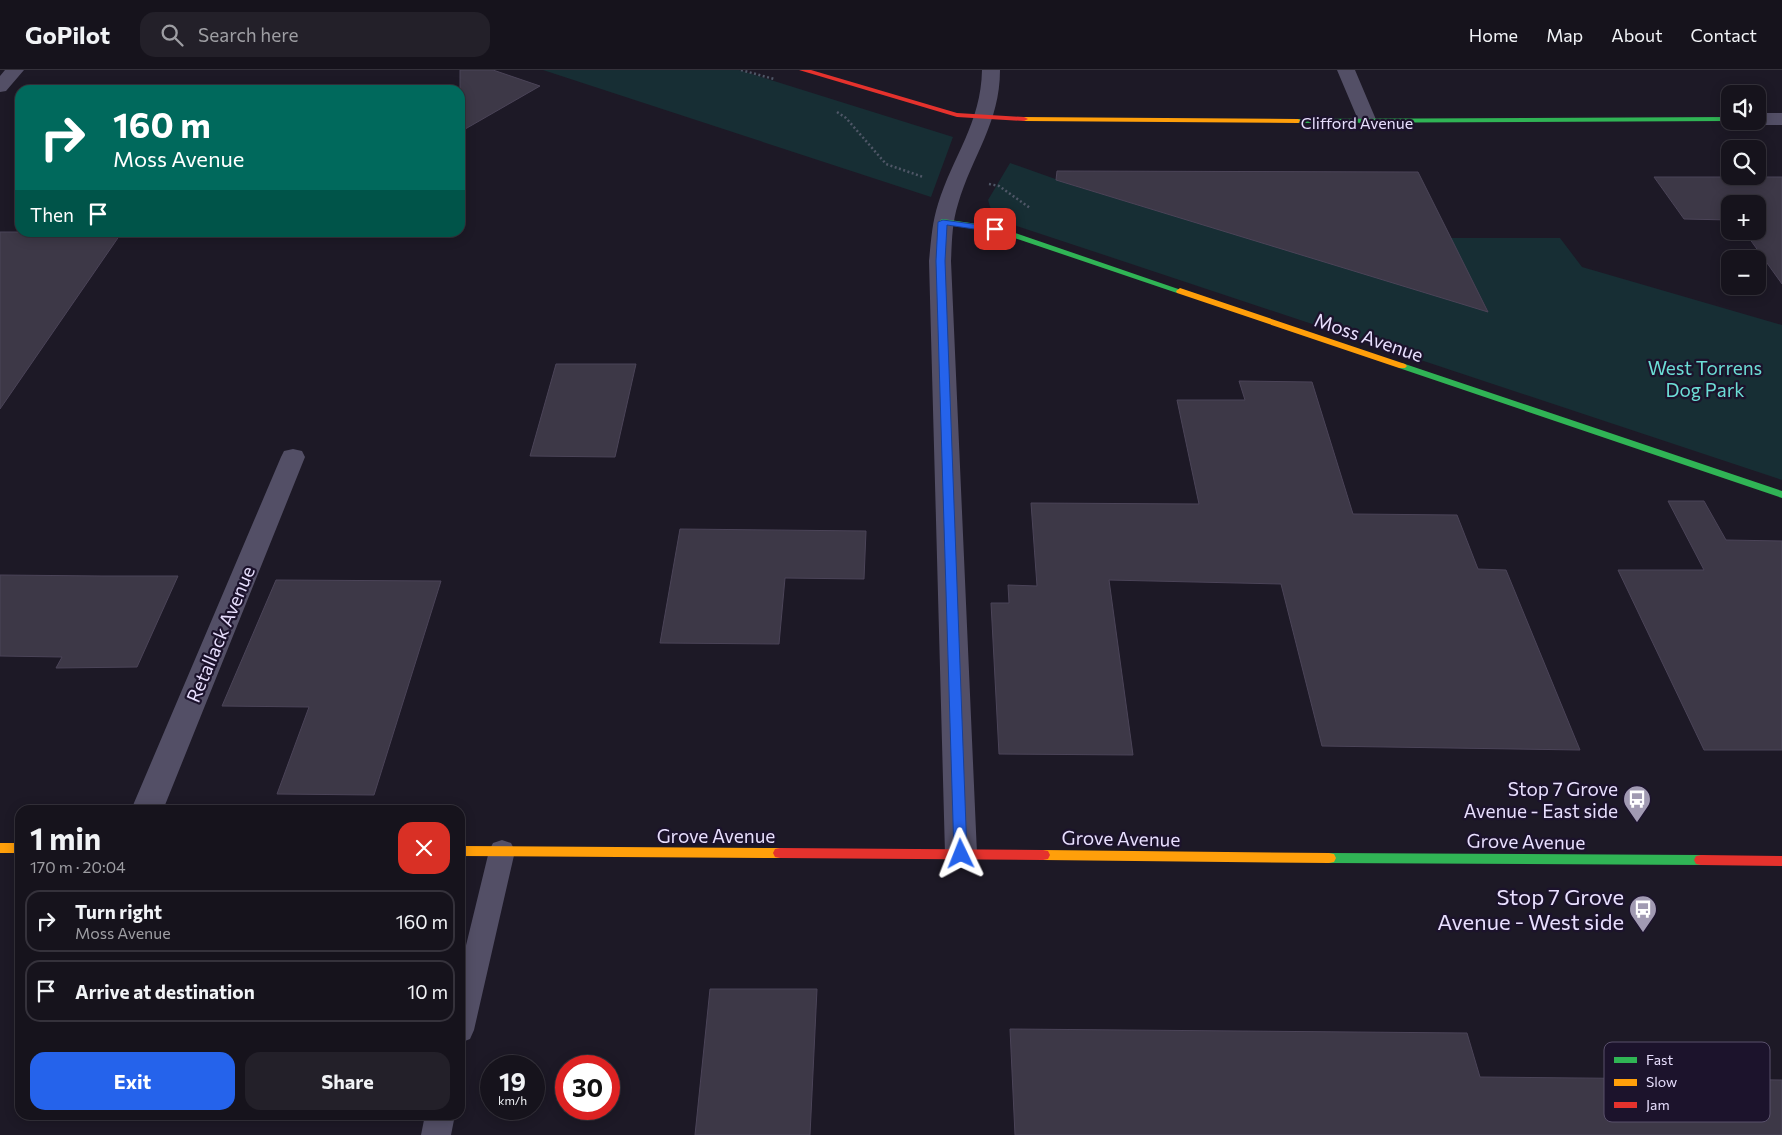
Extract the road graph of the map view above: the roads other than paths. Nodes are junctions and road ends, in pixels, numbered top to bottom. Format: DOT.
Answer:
graph roads {
  1 [pos="15,70"];
  2 [pos="803,70"];
  3 [pos="991,70"];
  4 [pos="1346,70"];
  5 [pos="0,87"];
  6 [pos="983,117"];
  7 [pos="1721,119"];
  8 [pos="1766,119"];
  9 [pos="1782,119"];
  10 [pos="1368,122"];
  11 [pos="943,222"];
  12 [pos="293,457"];
  13 [pos="1782,495"];
  14 [pos="149,805"];
  15 [pos="0,848"];
  16 [pos="15,848"];
  17 [pos="465,851"];
  18 [pos="502,851"];
  19 [pos="961,854"];
  20 [pos="1782,861"];
  21 [pos="465,1009"];
  22 [pos="439,1120"];
  23 [pos="436,1135"];
  1 -- 5 [label="street"];
  2 -- 6 [label="street, Clifford Avenue"];
  3 -- 6 [label="street"];
  4 -- 10 [label="street"];
  6 -- 10 [label="street, Clifford Avenue"];
  6 -- 11 [label="street"];
  7 -- 10 [label="street, Clifford Avenue"];
  8 -- 9 [label="street"];
  11 -- 13 [label="street, Moss Avenue"];
  11 -- 19 [label="street"];
  12 -- 14 [label="street, Retallack Avenue"];
  15 -- 16 [label="street"];
  17 -- 18 [label="street, Grove Avenue"];
  18 -- 19 [label="street, Grove Avenue"];
  18 -- 21 [label="lane"];
  19 -- 20 [label="street, Grove Avenue"];
  22 -- 23 [label="lane"];
}
